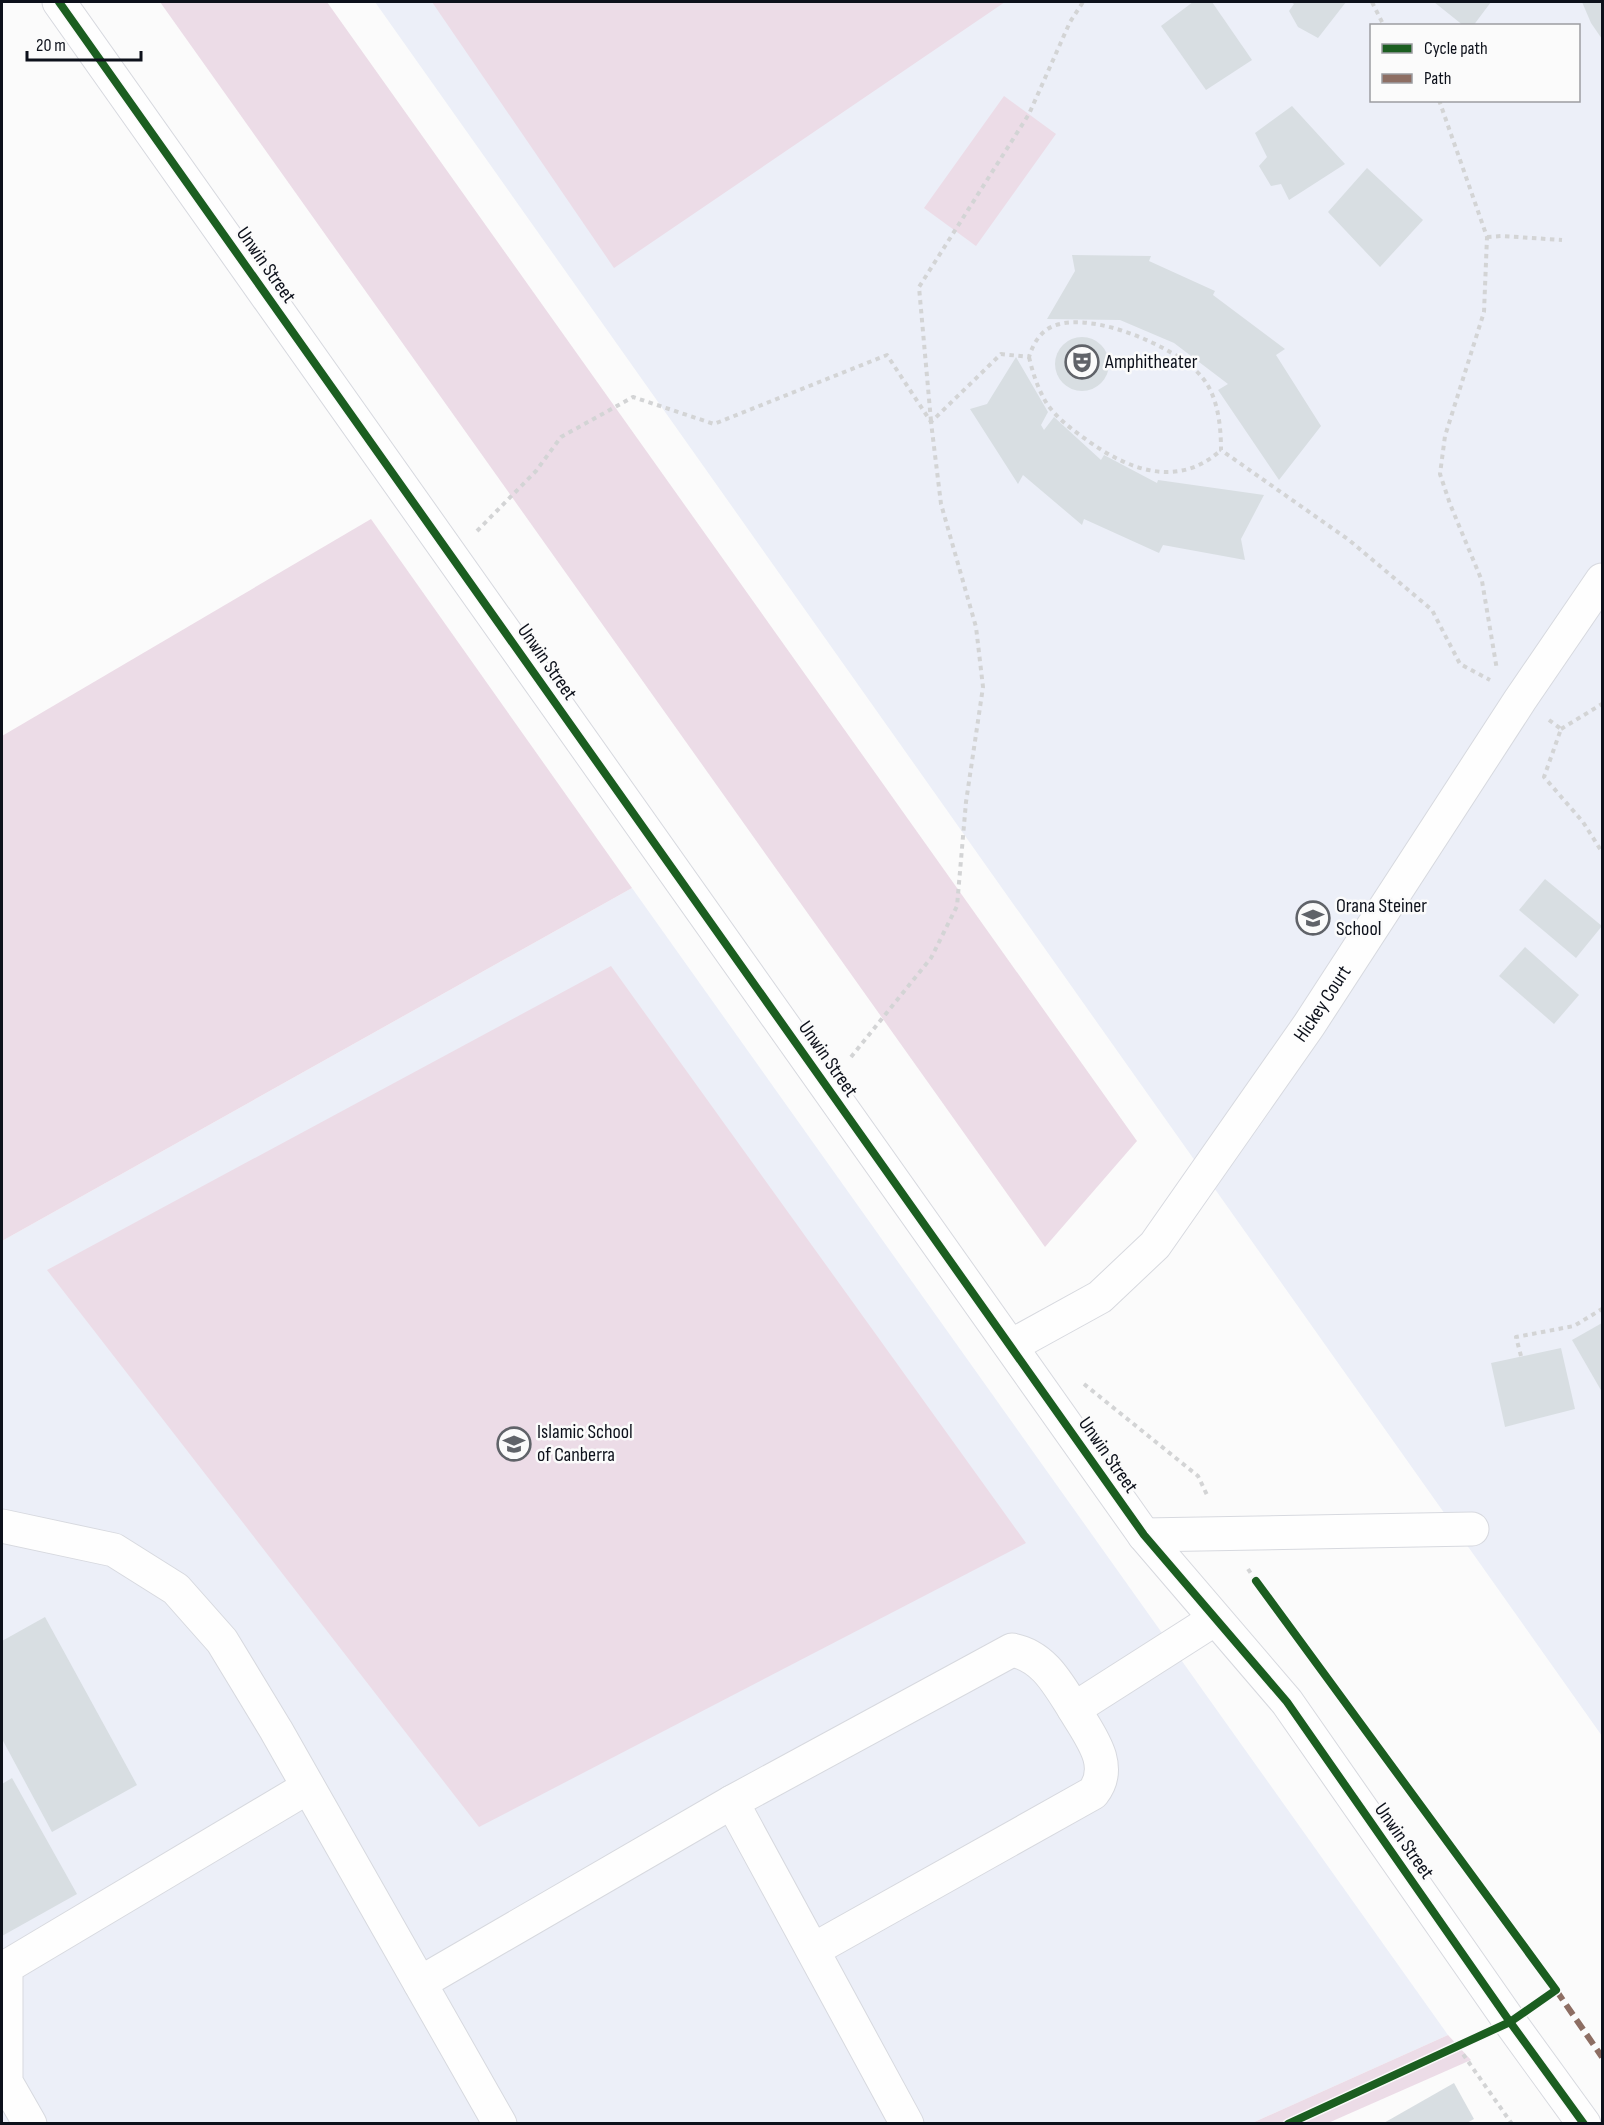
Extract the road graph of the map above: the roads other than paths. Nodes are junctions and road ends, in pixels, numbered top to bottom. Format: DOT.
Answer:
graph roads {
  1 [pos="59,2"];
  2 [pos="1602,580"];
  3 [pos="1011,1346"];
  4 [pos="2,1526"];
  5 [pos="1472,1529"];
  6 [pos="1144,1535"];
  7 [pos="1215,1619"];
  8 [pos="1074,1709"];
  9 [pos="308,1787"];
  10 [pos="732,1802"];
  11 [pos="813,1950"];
  12 [pos="420,1983"];
  13 [pos="30,2124"];
  14 [pos="500,2124"];
  15 [pos="907,2124"];
  16 [pos="1584,2124"];
  1 -- 3 [label="street, Unwin Street"];
  2 -- 3 [label="street, Hickey Court"];
  3 -- 6 [label="street, Unwin Street"];
  4 -- 9 [label="street"];
  5 -- 6 [label="street"];
  6 -- 7 [label="street, Unwin Street"];
  7 -- 8 [label="street"];
  7 -- 16 [label="street, Unwin Street"];
  8 -- 10 [label="street"];
  8 -- 11 [label="street"];
  9 -- 12 [label="street"];
  9 -- 13 [label="street"];
  10 -- 11 [label="street"];
  10 -- 12 [label="street"];
  11 -- 15 [label="street"];
  12 -- 14 [label="street"];
}
